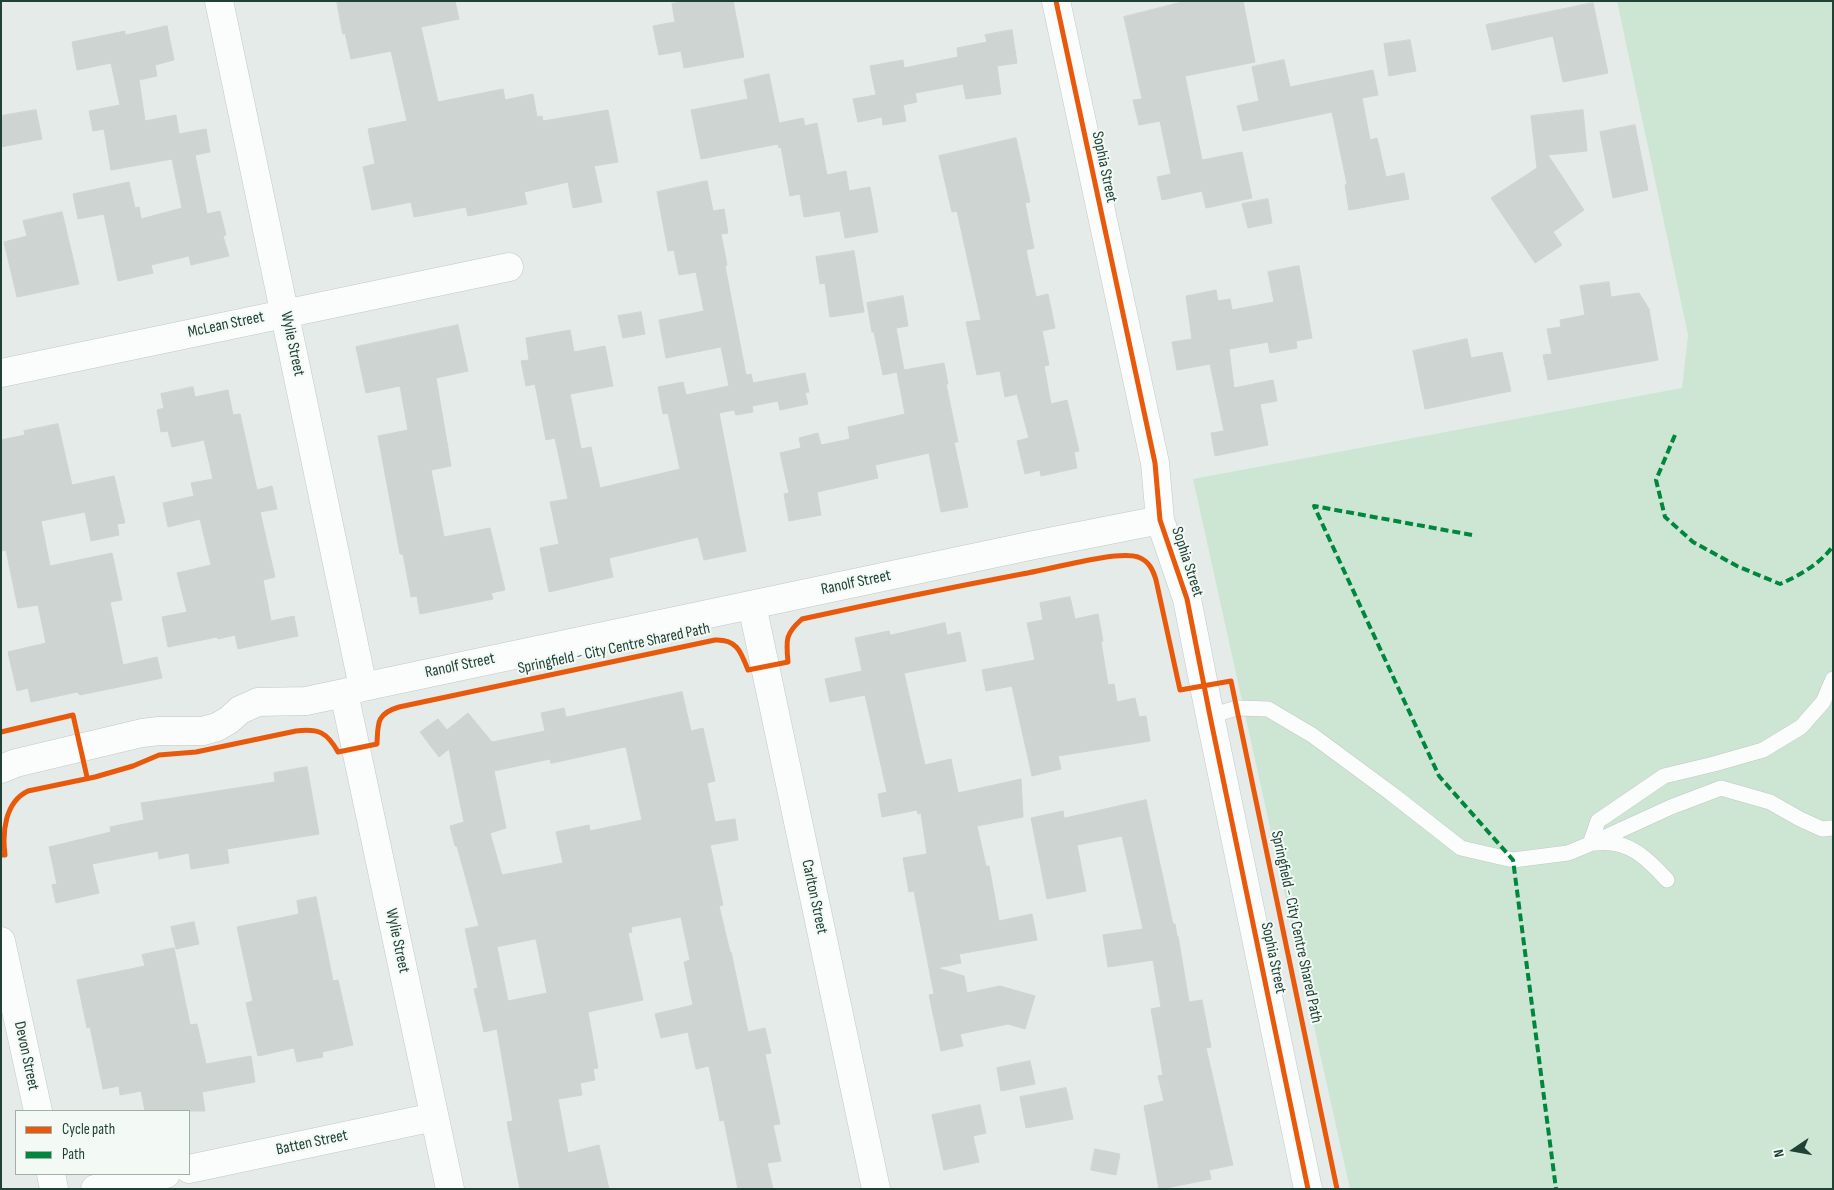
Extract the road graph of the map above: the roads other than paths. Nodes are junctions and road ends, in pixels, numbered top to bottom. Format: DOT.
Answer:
graph roads {
  1 [pos="219,1"];
  2 [pos="1056,1"];
  3 [pos="509,267"];
  4 [pos="285,313"];
  5 [pos="1,373"];
  6 [pos="1160,520"];
  7 [pos="752,605"];
  8 [pos="1833,679"];
  9 [pos="354,690"];
  10 [pos="1210,716"];
  11 [pos="1,768"];
  12 [pos="1833,828"];
  13 [pos="1590,844"];
  14 [pos="1667,880"];
  15 [pos="1,941"];
  16 [pos="9,1011"];
  17 [pos="38,1110"];
  18 [pos="434,1117"];
  19 [pos="190,1169"];
  20 [pos="51,1175"];
  21 [pos="161,1175"];
  22 [pos="54,1189"];
  23 [pos="95,1189"];
  24 [pos="450,1189"];
  25 [pos="876,1189"];
  26 [pos="1308,1189"];
  1 -- 4 [label="street, Wylie Street"];
  2 -- 6 [label="street, Sophia Street"];
  3 -- 4 [label="street, McLean Street"];
  4 -- 5 [label="street, McLean Street"];
  4 -- 9 [label="street, Wylie Street"];
  6 -- 7 [label="street, Ranolf Street"];
  6 -- 10 [label="street, Sophia Street"];
  7 -- 9 [label="street, Ranolf Street"];
  7 -- 25 [label="street, Carlton Street"];
  8 -- 13 [label="lane"];
  9 -- 11 [label="street, Ranolf Street"];
  9 -- 18 [label="street, Wylie Street"];
  10 -- 13 [label="lane"];
  10 -- 26 [label="street, Sophia Street"];
  12 -- 13 [label="lane"];
  13 -- 14 [label="lane"];
  15 -- 16 [label="street, Devon Street"];
  16 -- 17 [label="street, Devon Street"];
  18 -- 19 [label="street, Batten Street"];
  18 -- 24 [label="street, Wylie Street"];
  20 -- 22 [label="street"];
  21 -- 23 [label="street"];
}
